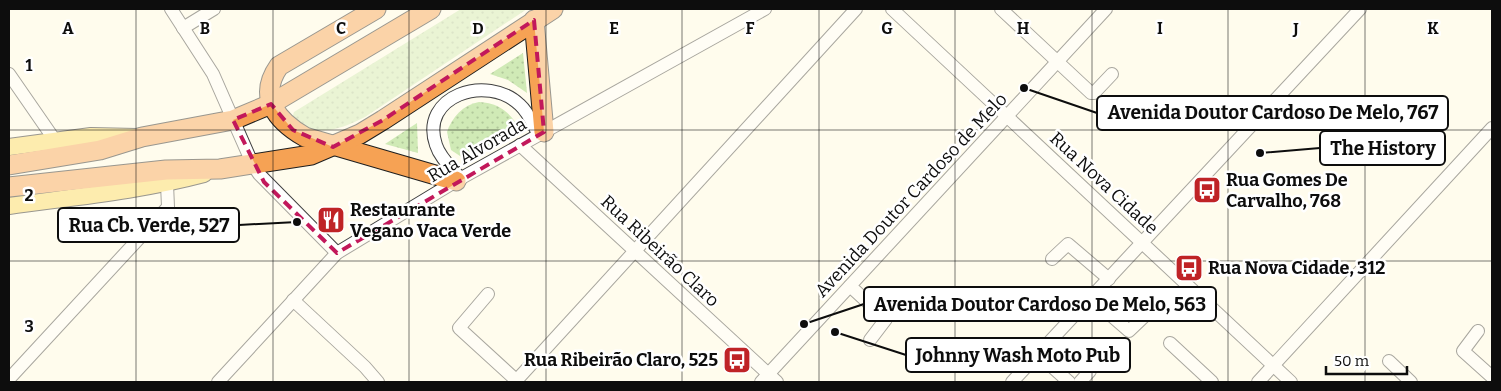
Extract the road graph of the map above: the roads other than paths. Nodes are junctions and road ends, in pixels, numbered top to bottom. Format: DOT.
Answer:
graph roads {
  1 [pos="171,9"];
  2 [pos="214,9"];
  3 [pos="376,9"];
  4 [pos="431,9"];
  5 [pos="553,9"];
  6 [pos="764,9"];
  7 [pos="856,9"];
  8 [pos="892,9"];
  9 [pos="1001,9"];
  10 [pos="1106,9"];
  11 [pos="1360,9"];
  12 [pos="534,20"];
  13 [pos="183,28"];
  14 [pos="1058,62"];
  15 [pos="9,74"];
  16 [pos="1112,74"];
  17 [pos="271,104"];
  18 [pos="1007,117"];
  19 [pos="233,120"];
  20 [pos="1492,128"];
  21 [pos="542,133"];
  22 [pos="47,135"];
  23 [pos="142,137"];
  24 [pos="520,145"];
  25 [pos="9,147"];
  26 [pos="333,147"];
  27 [pos="9,165"];
  28 [pos="252,165"];
  29 [pos="220,169"];
  30 [pos="458,180"];
  31 [pos="167,184"];
  32 [pos="9,187"];
  33 [pos="9,206"];
  34 [pos="1142,243"];
  35 [pos="634,252"];
  36 [pos="336,253"];
  37 [pos="1052,259"];
  38 [pos="1108,279"];
  39 [pos="850,286"];
  40 [pos="488,294"];
  41 [pos="1091,298"];
  42 [pos="293,300"];
  43 [pos="1150,311"];
  44 [pos="1478,331"];
  45 [pos="870,340"];
  46 [pos="1170,343"];
  47 [pos="1038,354"];
  48 [pos="1389,361"];
  49 [pos="1273,366"];
  50 [pos="1090,371"];
  51 [pos="1492,377"];
  52 [pos="9,379"];
  53 [pos="769,380"];
  54 [pos="223,381"];
  55 [pos="518,381"];
  56 [pos="378,382"];
  57 [pos="1012,382"];
  58 [pos="1069,382"];
  59 [pos="1080,382"];
  60 [pos="1212,382"];
  61 [pos="1258,382"];
  62 [pos="1291,382"];
  63 [pos="1411,382"];
  1 -- 13 [label="street"];
  2 -- 13 [label="street"];
  3 -- 17 [label="highway"];
  4 -- 17 [label="highway"];
  5 -- 12 [label="highway"];
  6 -- 21 [label="street, Rua Alvorada"];
  7 -- 35 [label="street"];
  8 -- 18 [label="street, Rua Nova Cidade"];
  9 -- 14 [label="street"];
  10 -- 14 [label="street, Avenida Doutor Cardoso de Melo"];
  11 -- 34 [label="street"];
  12 -- 21 [label="highway"];
  12 -- 26 [label="highway"];
  13 -- 19 [label="street"];
  14 -- 16 [label="street"];
  14 -- 18 [label="street, Avenida Doutor Cardoso de Melo"];
  15 -- 22 [label="street"];
  17 -- 19 [label="highway"];
  17 -- 26 [label="highway"];
  18 -- 34 [label="street, Rua Nova Cidade"];
  18 -- 39 [label="street, Avenida Doutor Cardoso de Melo"];
  19 -- 23 [label="highway"];
  19 -- 28 [label="street"];
  20 -- 49 [label="street"];
  21 -- 24 [label="street, Rua Alvorada"];
  21 -- 30 [label="street"];
  22 -- 23 [label="main road"];
  22 -- 25 [label="main road"];
  23 -- 27 [label="highway"];
  24 -- 30 [label="street, Rua Alvorada"];
  24 -- 35 [label="street, Rua Ribeirão Claro"];
  26 -- 28 [label="highway"];
  26 -- 30 [label="highway"];
  28 -- 29 [label="highway"];
  28 -- 36 [label="street"];
  29 -- 31 [label="main road"];
  29 -- 32 [label="highway"];
  30 -- 36 [label="street, Rua Alvorada"];
  31 -- 33 [label="main road"];
  31 -- 52 [label="street"];
  34 -- 38 [label="street"];
  34 -- 49 [label="street, Rua Nova Cidade"];
  35 -- 53 [label="street, Rua Ribeirão Claro"];
  35 -- 55 [label="street"];
  36 -- 42 [label="street, Rua Alvorada"];
  37 -- 38 [label="street"];
  38 -- 41 [label="street"];
  39 -- 45 [label="street"];
  39 -- 53 [label="street, Avenida Doutor Cardoso de Melo"];
  40 -- 55 [label="street"];
  41 -- 43 [label="street"];
  41 -- 47 [label="street"];
  42 -- 54 [label="street, Rua Alvorada"];
  42 -- 56 [label="street"];
  44 -- 51 [label="street"];
  46 -- 60 [label="street"];
  47 -- 57 [label="street"];
  47 -- 58 [label="street"];
  48 -- 63 [label="street"];
  49 -- 61 [label="street"];
  49 -- 62 [label="street, Rua Nova Cidade"];
  50 -- 59 [label="street"];
}
